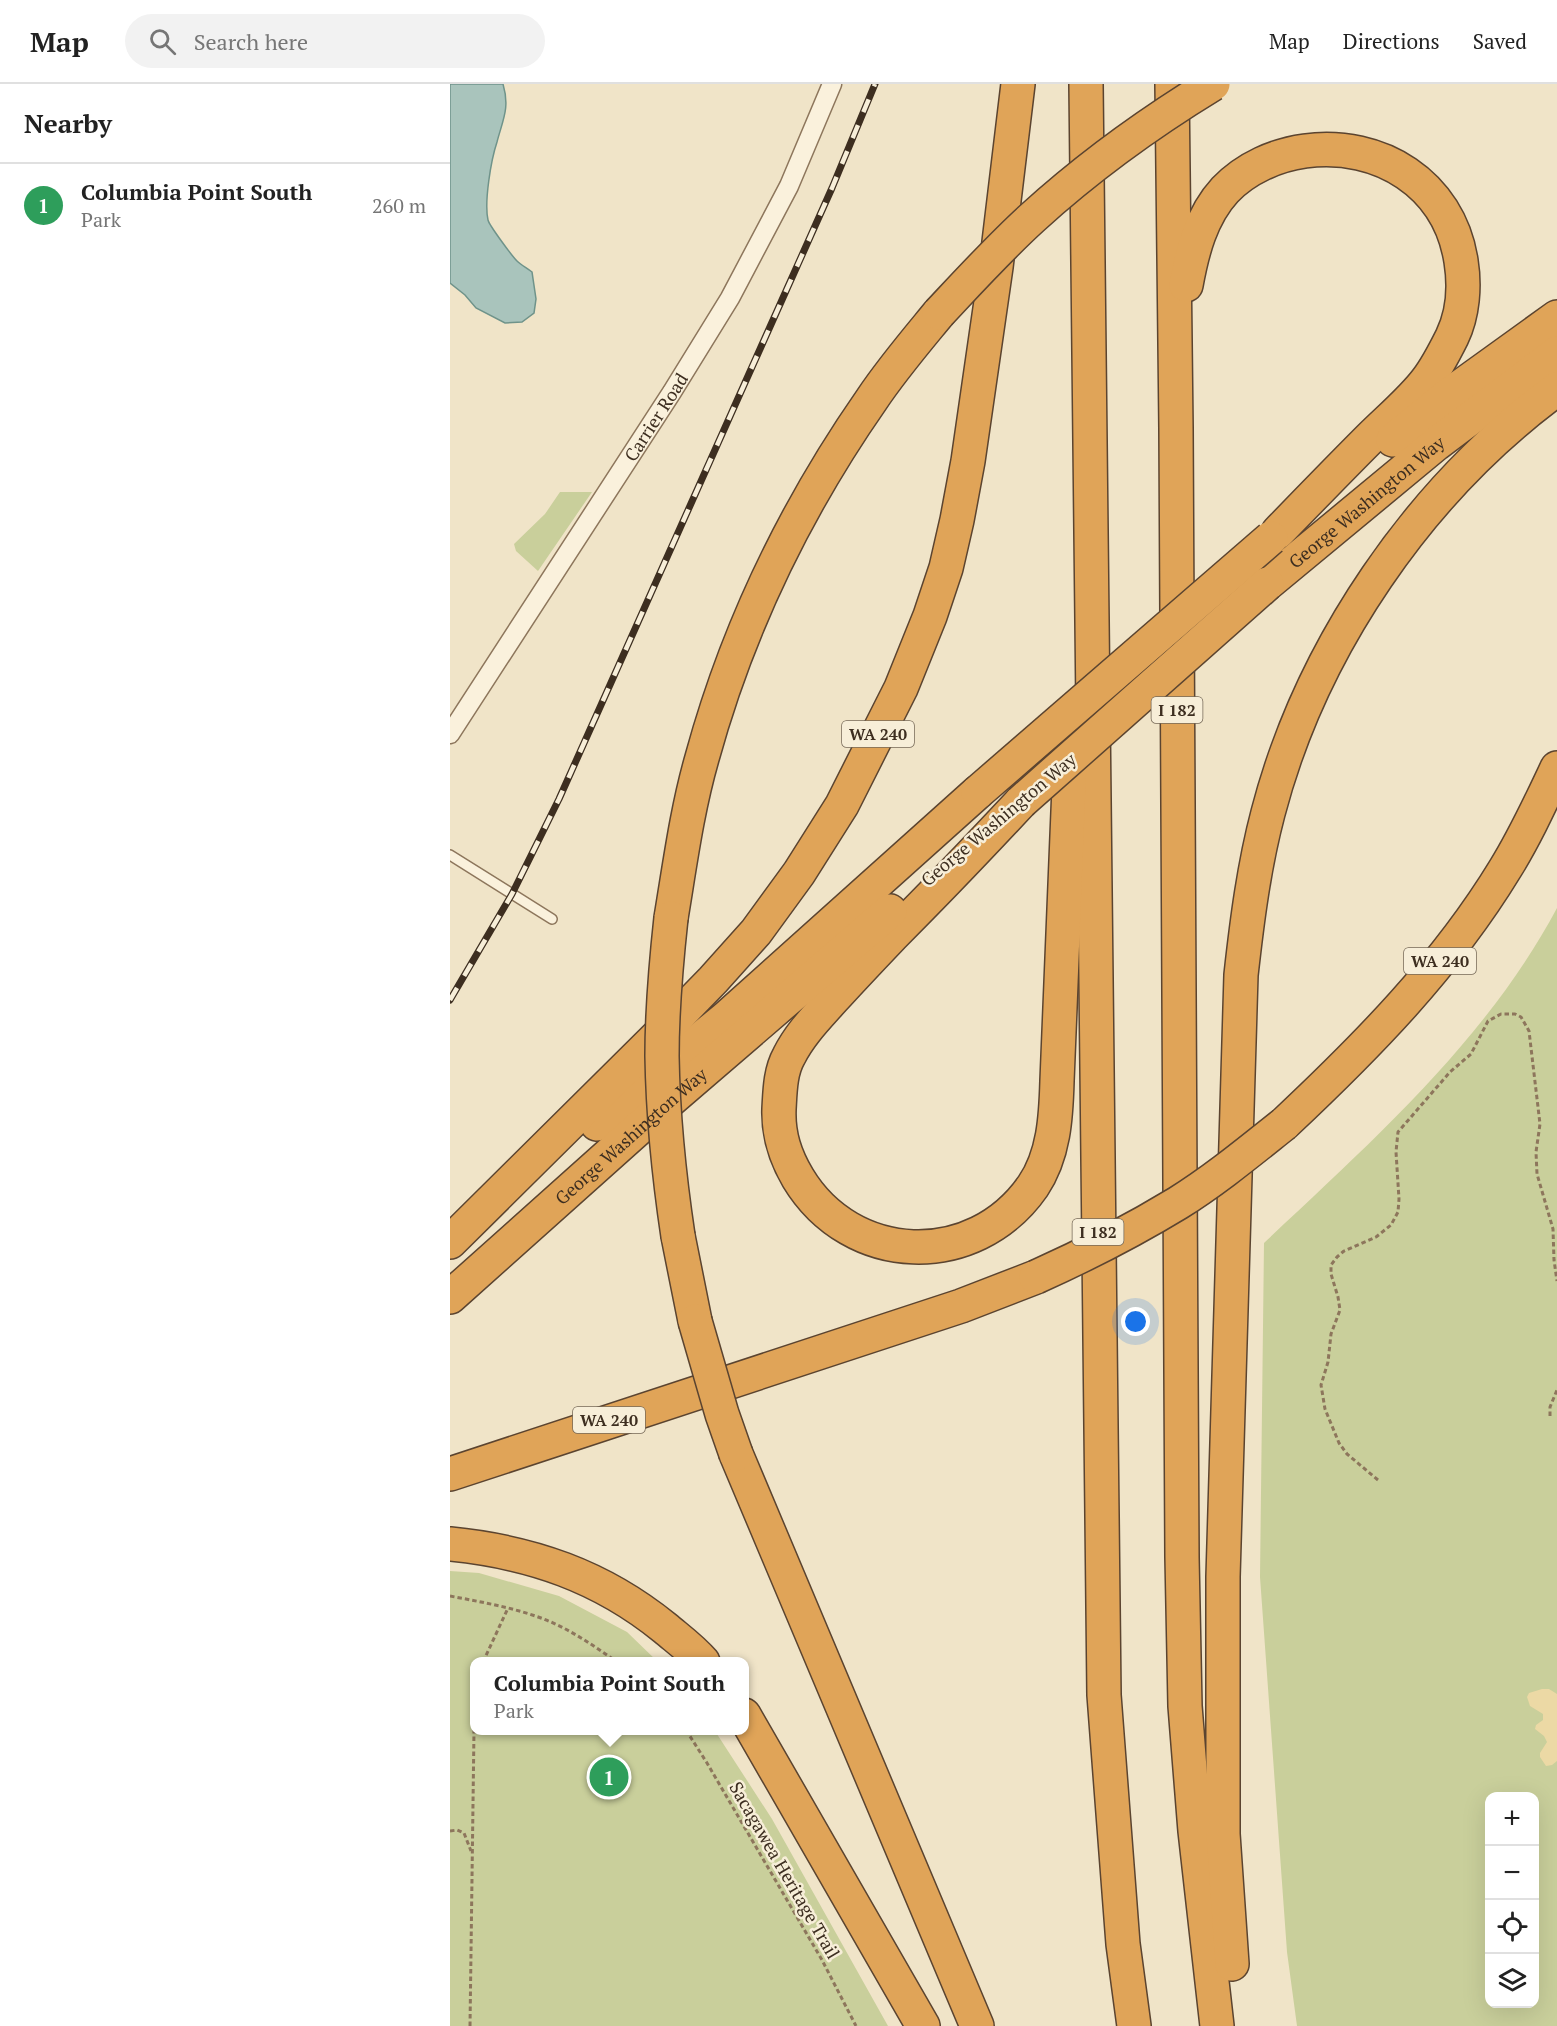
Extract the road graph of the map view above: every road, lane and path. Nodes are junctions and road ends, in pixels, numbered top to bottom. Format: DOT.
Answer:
graph roads {
  1 [pos="832,84"];
  2 [pos="1018,84"];
  3 [pos="1086,84"];
  4 [pos="1172,84"];
  5 [pos="1213,84"];
  6 [pos="1557,317"];
  7 [pos="1557,353"];
  8 [pos="1557,389"];
  9 [pos="1176,428"];
  10 [pos="1090,436"];
  11 [pos="1274,535"];
  12 [pos="450,734"];
  13 [pos="1557,768"];
  14 [pos="1021,802"];
  15 [pos="450,855"];
  16 [pos="552,919"];
  17 [pos="450,1242"];
  18 [pos="450,1247"];
  19 [pos="1557,1281"];
  20 [pos="450,1297"];
  21 [pos="1557,1390"];
  22 [pos="1550,1416"];
  23 [pos="450,1474"];
  24 [pos="1378,1480"];
  25 [pos="450,1544"];
  26 [pos="450,1596"];
  27 [pos="508,1608"];
  28 [pos="485,1657"];
  29 [pos="609,1657"];
  30 [pos="697,1657"];
  31 [pos="749,1724"];
  32 [pos="474,1735"];
  33 [pos="689,1735"];
  34 [pos="450,1831"];
  35 [pos="472,1854"];
  36 [pos="470,2026"];
  37 [pos="856,2026"];
  38 [pos="923,2026"];
  39 [pos="977,2026"];
  40 [pos="1134,2026"];
  41 [pos="1217,2026"];
  42 [pos="1237,2026"];
  1 -- 12 [label="street, Carrier Road"];
  2 -- 17 [label="highway, WA 240"];
  3 -- 10 [label="highway, I 182"];
  4 -- 9 [label="highway, I 182"];
  5 -- 39 [label="highway, bridge"];
  6 -- 11 [label="highway, George Washington Way"];
  7 -- 14 [label="highway, George Washington Way, bridge"];
  8 -- 42 [label="highway"];
  9 -- 11 [label="highway"];
  9 -- 41 [label="highway, I 182"];
  10 -- 14 [label="highway"];
  10 -- 40 [label="highway, I 182"];
  11 -- 18 [label="highway, George Washington Way, bridge"];
  13 -- 23 [label="highway, WA 240, bridge"];
  14 -- 20 [label="highway, George Washington Way"];
  15 -- 16 [label="lane"];
  19 -- 24 [label="path"];
  21 -- 22 [label="path"];
  25 -- 30 [label="highway"];
  26 -- 27 [label="path"];
  27 -- 28 [label="path"];
  27 -- 29 [label="path"];
  31 -- 38 [label="highway"];
  32 -- 35 [label="path"];
  33 -- 37 [label="path, Sacagawea Heritage Trail"];
  34 -- 35 [label="path"];
  35 -- 36 [label="path"];
}
